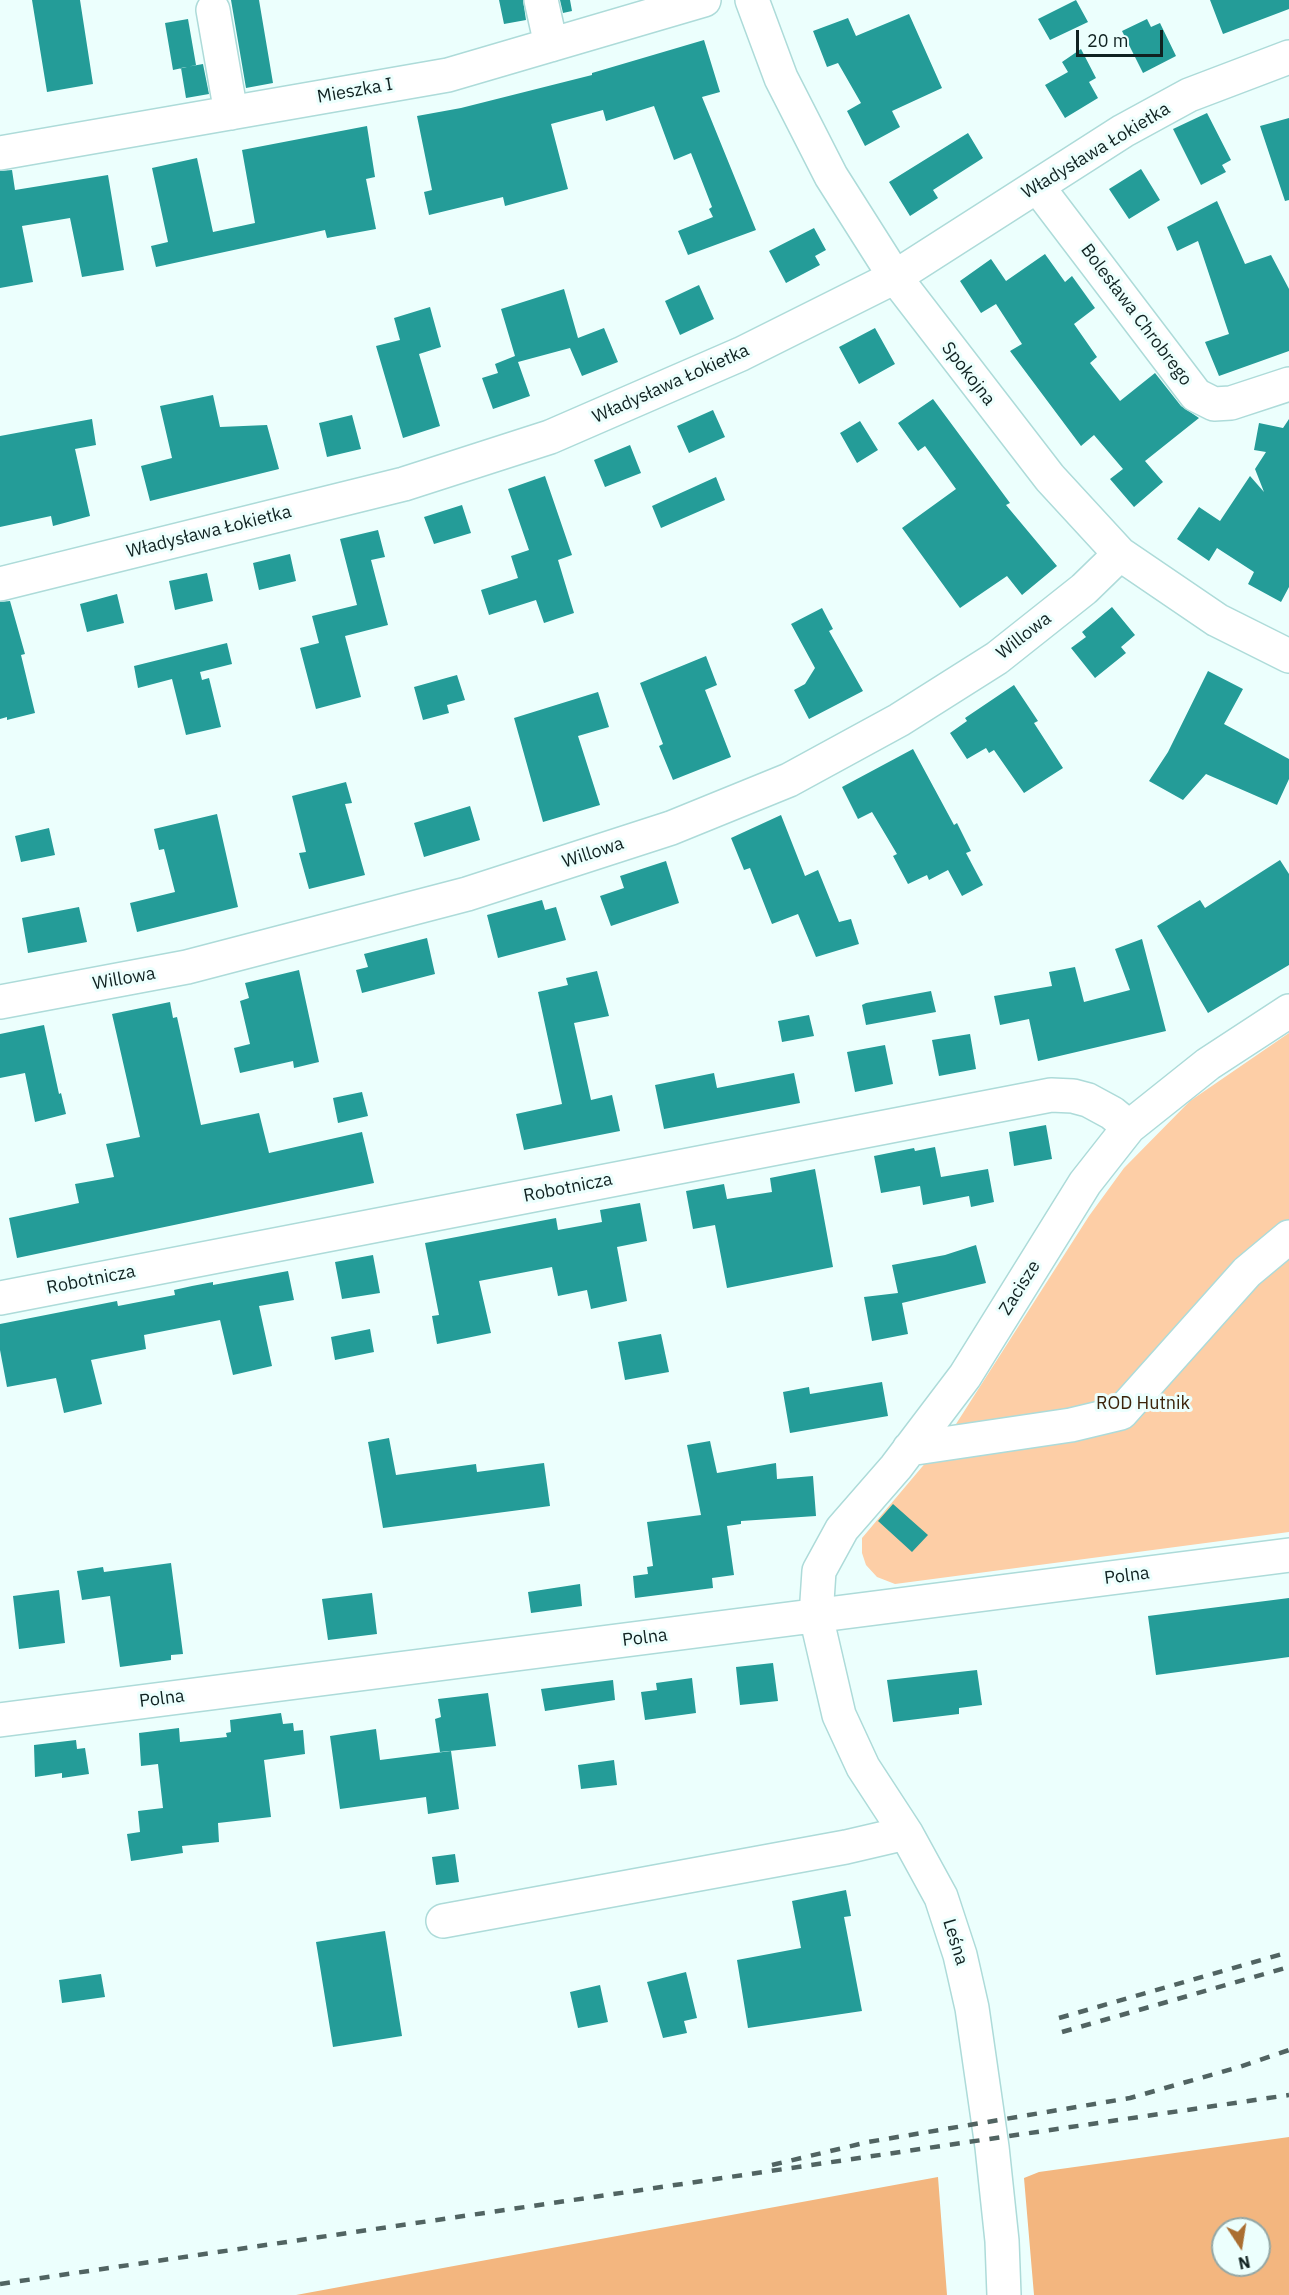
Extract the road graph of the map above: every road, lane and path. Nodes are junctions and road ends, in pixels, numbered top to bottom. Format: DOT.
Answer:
graph roads {
  1 [pos="541,0"];
  2 [pos="704,0"];
  3 [pos="752,0"];
  4 [pos="213,10"];
  5 [pos="551,45"];
  6 [pos="1289,57"];
  7 [pos="231,113"];
  8 [pos="0,153"];
  9 [pos="1038,186"];
  10 [pos="895,277"];
  11 [pos="1289,384"];
  12 [pos="1120,554"];
  13 [pos="0,584"];
  14 [pos="1289,656"];
  15 [pos="0,1002"];
  16 [pos="1289,1011"];
  17 [pos="1129,1127"];
  18 [pos="1289,1237"];
  19 [pos="0,1298"];
  20 [pos="909,1449"];
  21 [pos="1289,1556"];
  22 [pos="816,1616"];
  23 [pos="0,1720"];
  24 [pos="906,1833"];
  25 [pos="443,1921"];
  26 [pos="1004,2295"];
  1 -- 5 [label="street"];
  2 -- 5 [label="street, Mieszka I"];
  3 -- 10 [label="street, Spokojna"];
  4 -- 7 [label="street"];
  5 -- 7 [label="street, Mieszka I"];
  6 -- 9 [label="street, Władysława Łokietka"];
  7 -- 8 [label="street, Mieszka I"];
  9 -- 10 [label="street, Władysława Łokietka"];
  9 -- 11 [label="street, Bolesława Chrobrego"];
  10 -- 12 [label="street, Spokojna"];
  10 -- 13 [label="street, Władysława Łokietka"];
  12 -- 14 [label="street, Spokojna"];
  12 -- 15 [label="street, Willowa"];
  16 -- 17 [label="street, Zacisze"];
  17 -- 19 [label="street, Robotnicza"];
  17 -- 20 [label="street, Zacisze"];
  18 -- 20 [label="street"];
  20 -- 22 [label="street, Zacisze"];
  21 -- 22 [label="street, Polna"];
  22 -- 23 [label="street, Polna"];
  22 -- 24 [label="street, Leśna"];
  24 -- 25 [label="street"];
  24 -- 26 [label="street, Leśna"];
}
